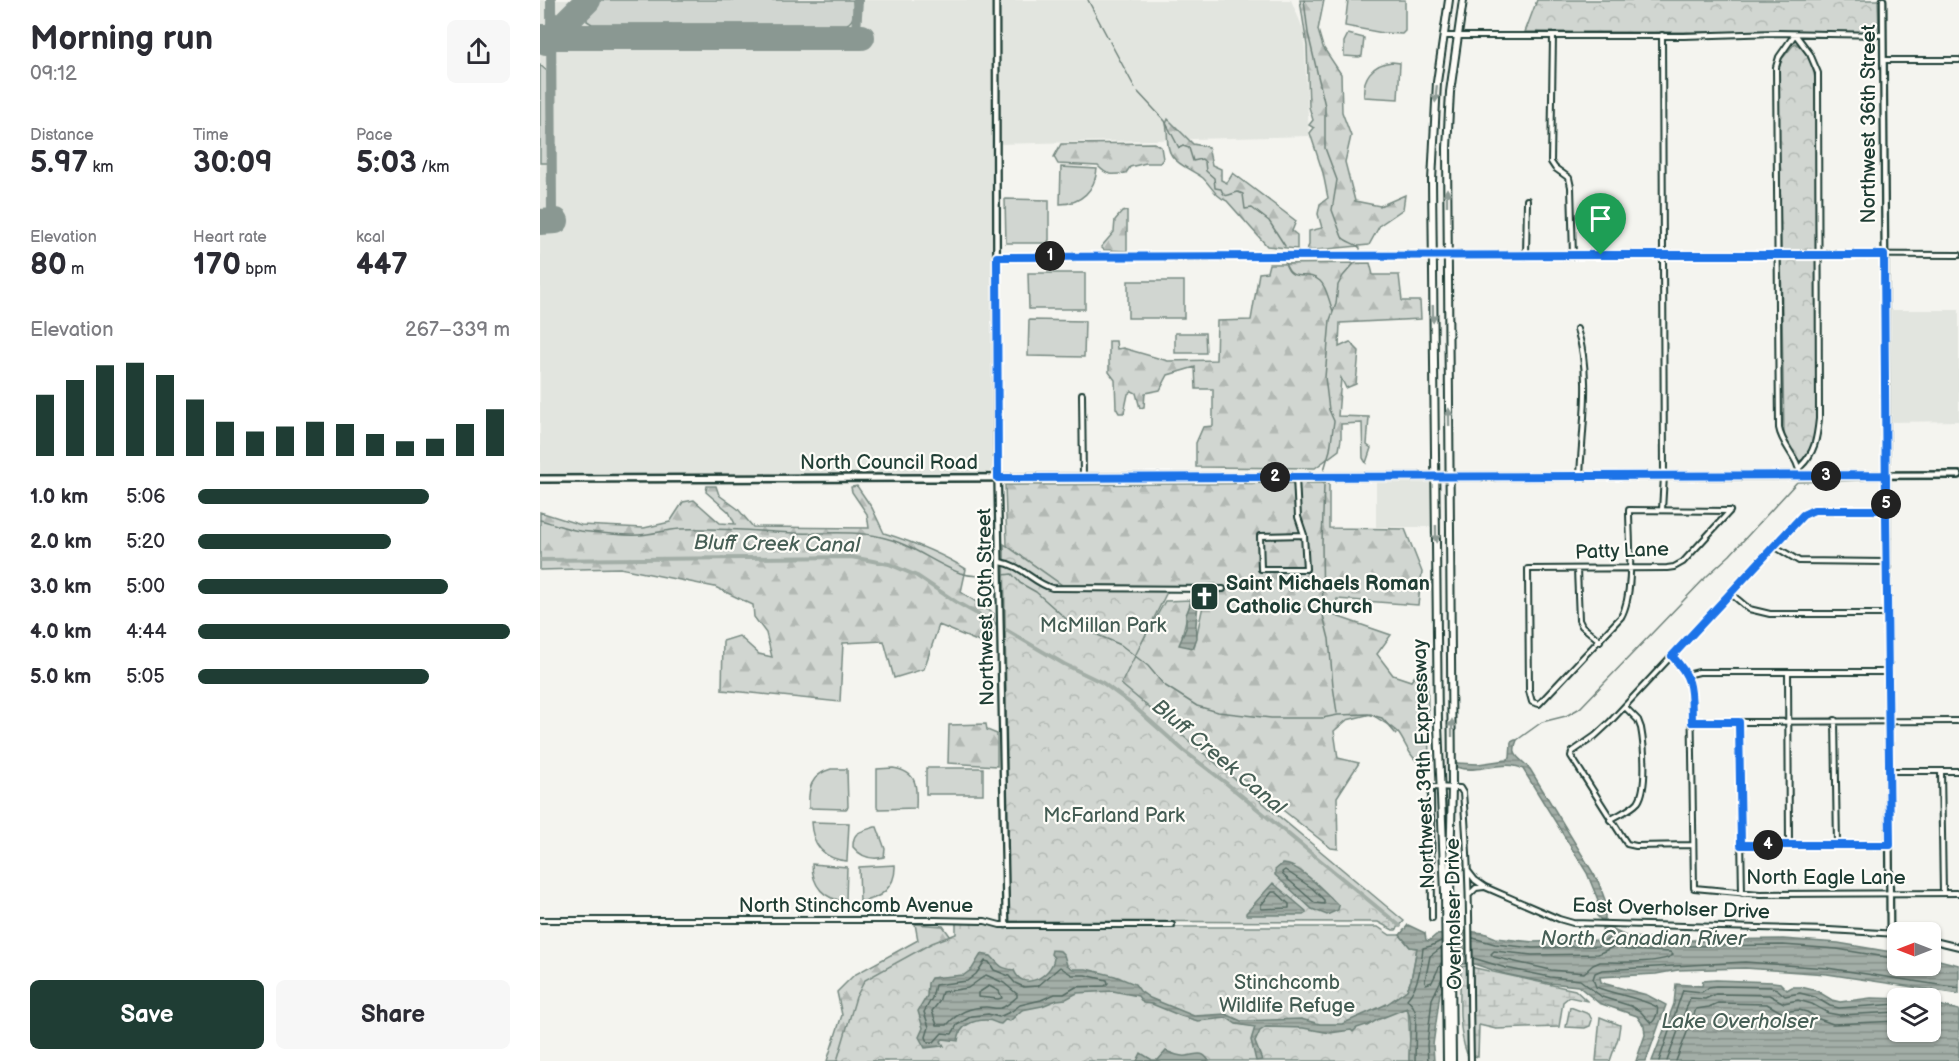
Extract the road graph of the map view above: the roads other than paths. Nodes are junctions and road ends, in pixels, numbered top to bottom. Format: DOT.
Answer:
graph roads {
  1 [pos="996,0"];
  2 [pos="1449,0"];
  3 [pos="1464,0"];
  4 [pos="1883,0"];
  5 [pos="1795,34"];
  6 [pos="1662,35"];
  7 [pos="1883,35"];
  8 [pos="1443,36"];
  9 [pos="1457,36"];
  10 [pos="1553,36"];
  11 [pos="1884,60"];
  12 [pos="1959,60"];
  13 [pos="1433,134"];
  14 [pos="1447,134"];
  15 [pos="1527,200"];
  16 [pos="1664,254"];
  17 [pos="1433,255"];
  18 [pos="1778,255"];
  19 [pos="1884,255"];
  20 [pos="1959,255"];
  21 [pos="1447,256"];
  22 [pos="1526,256"];
  23 [pos="1572,256"];
  24 [pos="1820,256"];
  25 [pos="997,257"];
  26 [pos="1577,329"];
  27 [pos="1082,394"];
  28 [pos="1800,467"];
  29 [pos="1886,475"];
  30 [pos="1959,475"];
  31 [pos="1435,476"];
  32 [pos="1449,476"];
  33 [pos="1580,476"];
  34 [pos="1664,476"];
  35 [pos="1800,476"];
  36 [pos="1296,477"];
  37 [pos="998,478"];
  38 [pos="1083,478"];
  39 [pos="540,479"];
  40 [pos="1662,510"];
  41 [pos="1886,510"];
  42 [pos="1305,535"];
  43 [pos="1774,546"];
  44 [pos="1000,562"];
  45 [pos="1886,562"];
  46 [pos="1577,568"];
  47 [pos="1629,568"];
  48 [pos="1223,589"];
  49 [pos="1730,593"];
  50 [pos="1887,614"];
  51 [pos="1600,641"];
  52 [pos="1672,656"];
  53 [pos="1788,672"];
  54 [pos="1889,672"];
  55 [pos="1688,675"];
  56 [pos="1625,707"];
  57 [pos="1788,720"];
  58 [pos="1835,720"];
  59 [pos="1889,720"];
  60 [pos="1959,721"];
  61 [pos="1692,722"];
  62 [pos="1739,722"];
  63 [pos="1889,771"];
  64 [pos="1941,771"];
  65 [pos="1959,771"];
  66 [pos="1440,786"];
  67 [pos="1452,786"];
  68 [pos="1610,820"];
  69 [pos="1693,845"];
  70 [pos="1741,845"];
  71 [pos="1789,845"];
  72 [pos="1837,845"];
  73 [pos="1890,845"];
  74 [pos="1468,871"];
  75 [pos="1485,887"];
  76 [pos="1742,893"];
  77 [pos="1891,893"];
  78 [pos="1943,893"];
  79 [pos="1959,893"];
  80 [pos="1469,894"];
  81 [pos="1432,918"];
  82 [pos="540,920"];
  83 [pos="1890,922"];
  84 [pos="1448,923"];
  85 [pos="1006,925"];
  86 [pos="1172,925"];
  87 [pos="1887,932"];
  88 [pos="1941,942"];
  89 [pos="1959,946"];
  90 [pos="1471,1058"];
  91 [pos="1446,1061"];
  92 [pos="1452,1061"];
  1 -- 25 [label="street, Northwest 50th Street"];
  2 -- 8 [label="highway, Northwest 39th Expressway"];
  3 -- 9 [label="highway, Northwest 39th Expressway"];
  4 -- 7 [label="street, Northwest 36th Street"];
  5 -- 6 [label="street"];
  5 -- 7 [label="street"];
  5 -- 18 [label="street"];
  5 -- 24 [label="street"];
  6 -- 10 [label="street"];
  6 -- 16 [label="street"];
  7 -- 11 [label="street, Northwest 36th Street"];
  8 -- 9 [label="street"];
  8 -- 13 [label="highway, Northwest 39th Expressway, one-way"];
  9 -- 10 [label="street"];
  9 -- 14 [label="highway, Northwest 39th Expressway"];
  10 -- 23 [label="street"];
  11 -- 12 [label="street"];
  11 -- 19 [label="street, Northwest 36th Street"];
  13 -- 14 [label="highway"];
  13 -- 17 [label="highway, Northwest 39th Expressway"];
  21 -- 14 [label="highway, Northwest 39th Expressway, one-way"];
  15 -- 22 [label="street"];
  16 -- 18 [label="street"];
  16 -- 23 [label="street"];
  16 -- 34 [label="street"];
  17 -- 21 [label="street"];
  17 -- 25 [label="street"];
  17 -- 31 [label="highway, Northwest 39th Expressway, one-way"];
  18 -- 24 [label="street"];
  18 -- 28 [label="street"];
  19 -- 20 [label="street"];
  19 -- 24 [label="street"];
  19 -- 29 [label="street, Northwest 36th Street"];
  21 -- 22 [label="street"];
  32 -- 21 [label="highway, Northwest 39th Expressway, one-way"];
  22 -- 23 [label="street"];
  24 -- 28 [label="street"];
  25 -- 37 [label="street, Northwest 50th Street"];
  26 -- 33 [label="street"];
  27 -- 38 [label="street"];
  28 -- 35 [label="street"];
  29 -- 30 [label="main road, North Council Road"];
  29 -- 35 [label="main road, North Council Road"];
  29 -- 41 [label="street, Northwest 36th Street"];
  31 -- 32 [label="main road, North Council Road"];
  31 -- 36 [label="main road, North Council Road"];
  31 -- 66 [label="highway, Northwest 39th Expressway, one-way"];
  32 -- 33 [label="main road, North Council Road"];
  67 -- 32 [label="highway, Northwest 39th Expressway, one-way"];
  33 -- 34 [label="main road, North Council Road"];
  34 -- 35 [label="main road, North Council Road"];
  34 -- 40 [label="street"];
  36 -- 38 [label="main road, North Council Road"];
  36 -- 42 [label="street"];
  37 -- 38 [label="main road, North Council Road"];
  37 -- 39 [label="main road, North Council Road"];
  37 -- 44 [label="street, Northwest 50th Street"];
  40 -- 47 [label="street"];
  40 -- 47 [label="street, Patty Lane"];
  41 -- 43 [label="street"];
  41 -- 45 [label="street, Northwest 36th Street"];
  42 -- 42 [label="street"];
  43 -- 45 [label="street"];
  43 -- 49 [label="street"];
  44 -- 48 [label="street"];
  44 -- 85 [label="street, Northwest 50th Street"];
  45 -- 50 [label="street, Northwest 36th Street"];
  46 -- 47 [label="street, Patty Lane"];
  46 -- 51 [label="street"];
  46 -- 51 [label="street, Patty Lane"];
  47 -- 51 [label="street"];
  49 -- 50 [label="street"];
  49 -- 52 [label="street"];
  50 -- 54 [label="street, Northwest 36th Street"];
  52 -- 55 [label="street"];
  52 -- 56 [label="street"];
  53 -- 54 [label="street"];
  53 -- 55 [label="street"];
  53 -- 57 [label="street"];
  54 -- 59 [label="street, Northwest 36th Street"];
  55 -- 61 [label="street"];
  56 -- 68 [label="street"];
  56 -- 68 [label="street"];
  57 -- 58 [label="street"];
  57 -- 62 [label="street"];
  57 -- 71 [label="street"];
  58 -- 59 [label="street"];
  58 -- 72 [label="street"];
  59 -- 60 [label="street"];
  59 -- 63 [label="street, Northwest 36th Street"];
  61 -- 62 [label="street"];
  61 -- 69 [label="street"];
  62 -- 70 [label="street"];
  63 -- 64 [label="street"];
  63 -- 73 [label="street, Northwest 36th Street"];
  64 -- 65 [label="street"];
  64 -- 78 [label="street"];
  66 -- 67 [label="street"];
  66 -- 81 [label="street"];
  66 -- 84 [label="highway, Northwest 39th Expressway"];
  67 -- 74 [label="street, Overholser Drive"];
  67 -- 84 [label="highway, Northwest 39th Expressway"];
  68 -- 69 [label="street"];
  69 -- 76 [label="street, North Eagle Lane"];
  70 -- 71 [label="street"];
  70 -- 76 [label="street"];
  71 -- 72 [label="street"];
  72 -- 73 [label="street"];
  73 -- 77 [label="street, Northwest 36th Street"];
  74 -- 75 [label="street, East Overholser Drive"];
  74 -- 80 [label="street, Overholser Drive"];
  75 -- 80 [label="street"];
  75 -- 87 [label="street, East Overholser Drive"];
  76 -- 77 [label="street, North Eagle Lane"];
  77 -- 78 [label="street, North Eagle Lane"];
  77 -- 83 [label="street, Northwest 36th Street"];
  78 -- 79 [label="street, North Eagle Lane"];
  80 -- 90 [label="street, Overholser Drive"];
  82 -- 85 [label="street, North Stinchcomb Avenue"];
  84 -- 91 [label="highway, Northwest 39th Expressway"];
  84 -- 92 [label="highway, Northwest 39th Expressway"];
  85 -- 86 [label="street, North Stinchcomb Avenue"];
  88 -- 89 [label="street"];
}
